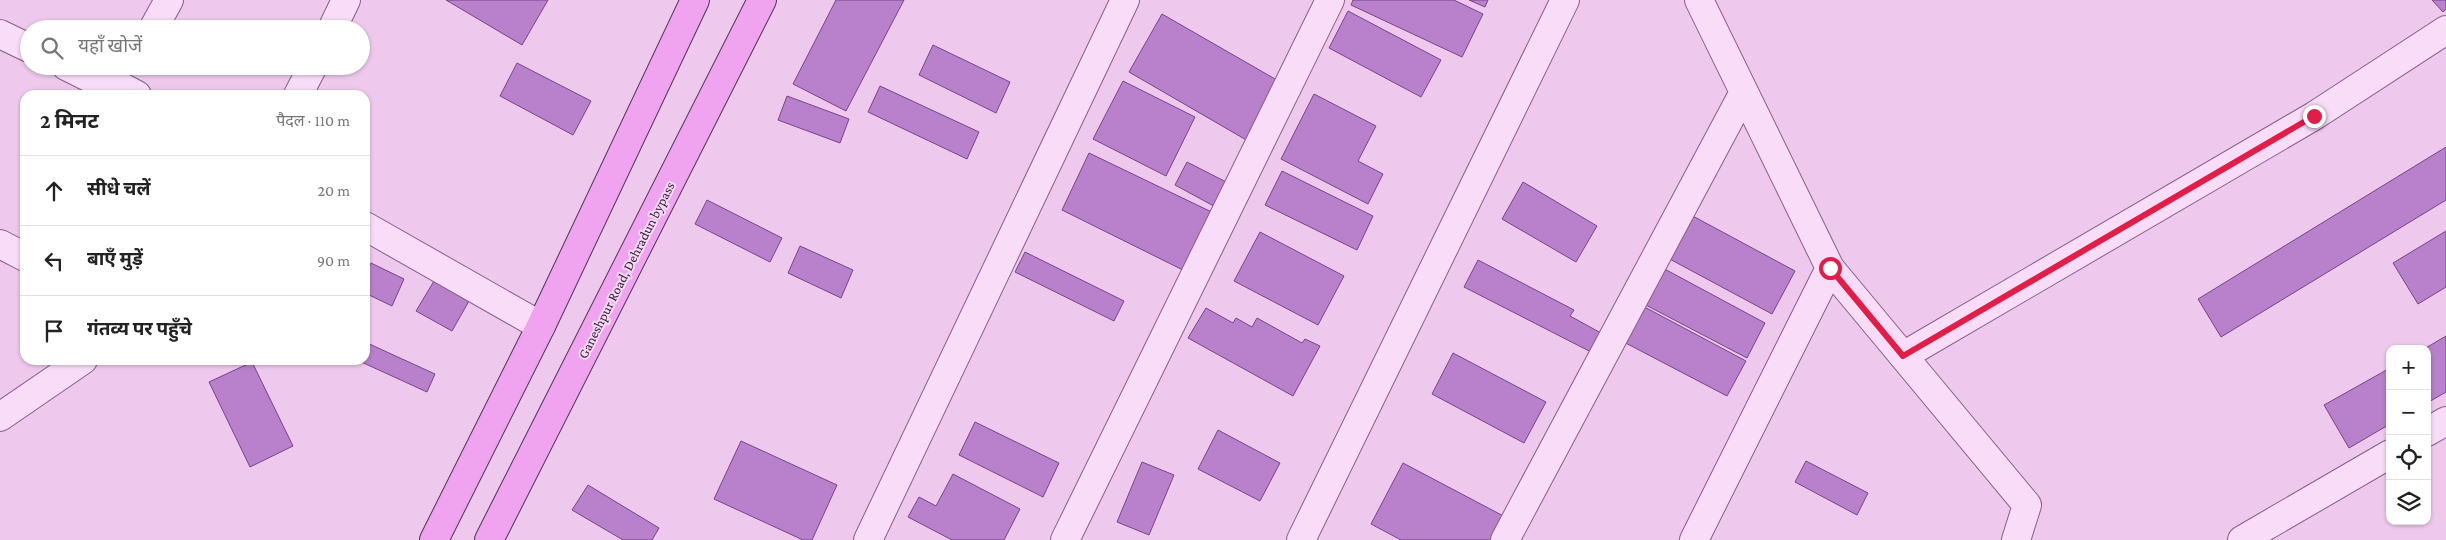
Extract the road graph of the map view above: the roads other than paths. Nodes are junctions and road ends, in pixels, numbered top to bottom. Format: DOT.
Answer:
graph roads {
  1 [pos="169,0"];
  2 [pos="346,0"];
  3 [pos="695,0"];
  4 [pos="762,0"];
  5 [pos="1125,0"];
  6 [pos="1330,0"];
  7 [pos="1565,0"];
  8 [pos="1699,0"];
  9 [pos="158,20"];
  10 [pos="336,20"];
  11 [pos="2446,30"];
  12 [pos="0,34"];
  13 [pos="20,44"];
  14 [pos="84,75"];
  15 [pos="308,75"];
  16 [pos="131,83"];
  17 [pos="301,90"];
  18 [pos="1744,92"];
  19 [pos="370,229"];
  20 [pos="0,244"];
  21 [pos="20,254"];
  22 [pos="1830,268"];
  23 [pos="542,326"];
  24 [pos="1903,356"];
  25 [pos="76,365"];
  26 [pos="0,417"];
  27 [pos="2446,420"];
  28 [pos="2431,429"];
  29 [pos="2386,456"];
  30 [pos="434,540"];
  31 [pos="489,540"];
  32 [pos="868,540"];
  33 [pos="1066,540"];
  34 [pos="1301,540"];
  35 [pos="1505,540"];
  36 [pos="1694,540"];
  37 [pos="2016,540"];
  38 [pos="2242,540"];
  1 -- 9 [label="street"];
  2 -- 10 [label="street"];
  3 -- 23 [label="main road"];
  4 -- 31 [label="main road, Ganeshpur Road, Dehradun bypass"];
  5 -- 32 [label="street"];
  6 -- 33 [label="street"];
  7 -- 34 [label="street"];
  8 -- 18 [label="street"];
  11 -- 24 [label="street"];
  12 -- 13 [label="street"];
  14 -- 16 [label="street"];
  15 -- 17 [label="street"];
  18 -- 22 [label="street"];
  18 -- 35 [label="street"];
  19 -- 23 [label="street"];
  20 -- 21 [label="street"];
  22 -- 24 [label="street"];
  22 -- 36 [label="street"];
  23 -- 30 [label="main road"];
  24 -- 37 [label="street"];
  25 -- 26 [label="street"];
  27 -- 28 [label="street"];
  29 -- 38 [label="street"];
}
